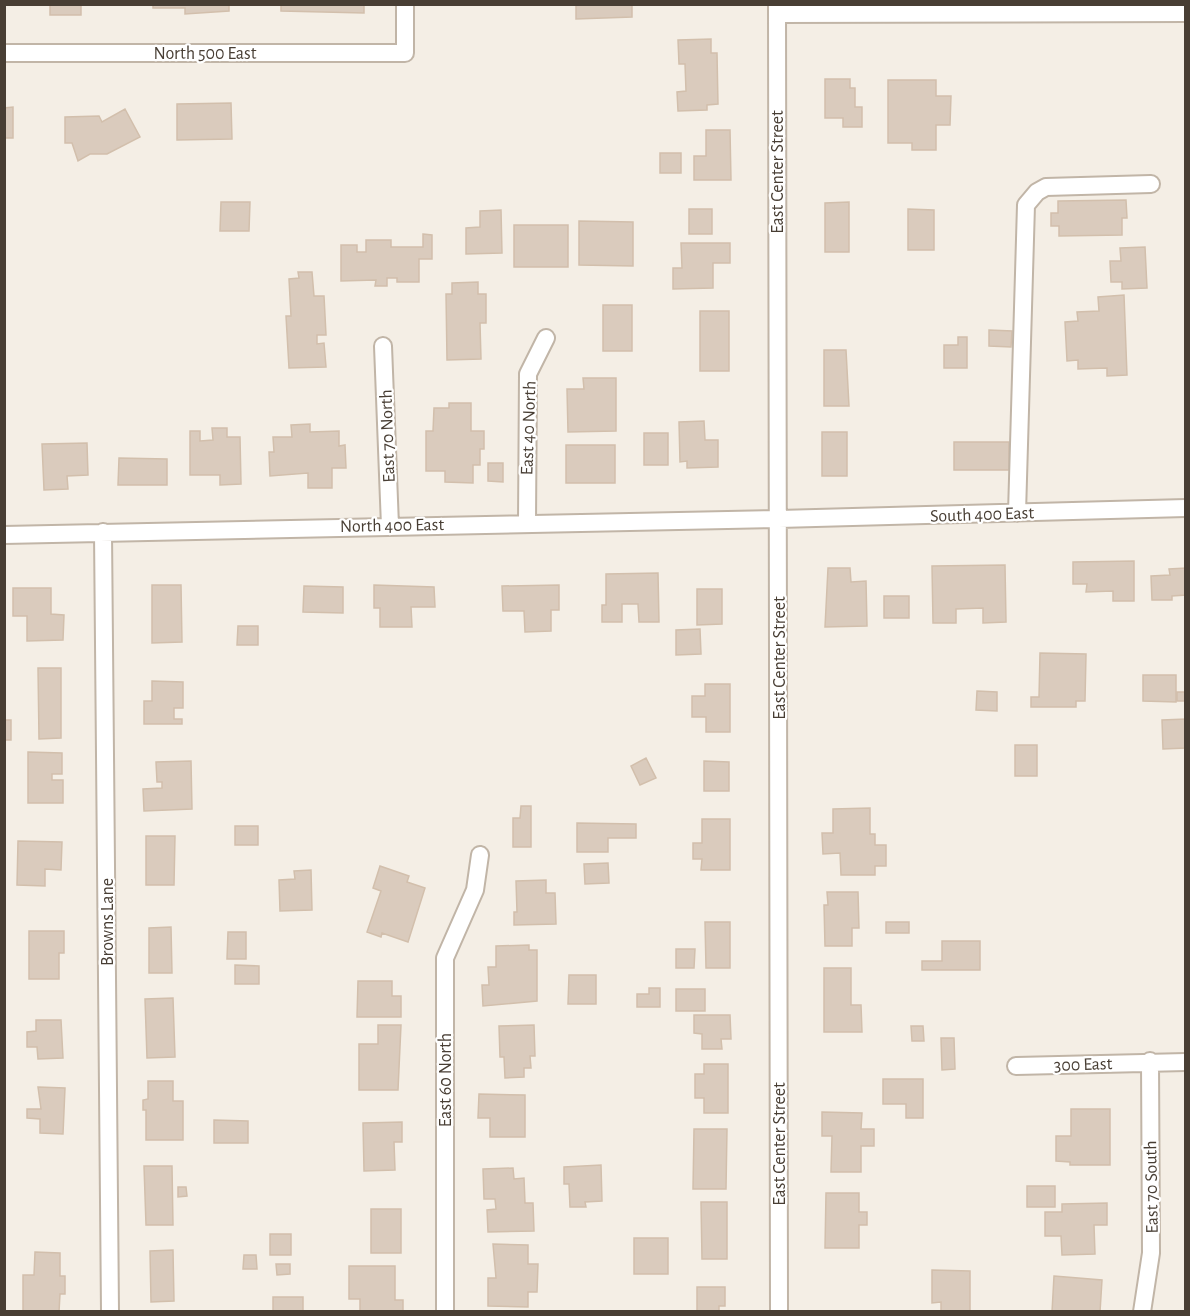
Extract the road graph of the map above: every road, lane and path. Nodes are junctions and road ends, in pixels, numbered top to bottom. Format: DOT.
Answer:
graph roads {
  1 [pos="405,4"];
  2 [pos="777,9"];
  3 [pos="1185,13"];
  4 [pos="4,53"];
  5 [pos="1151,184"];
  6 [pos="546,338"];
  7 [pos="383,346"];
  8 [pos="1185,508"];
  9 [pos="1017,513"];
  10 [pos="779,519"];
  11 [pos="527,523"];
  12 [pos="390,526"];
  13 [pos="103,532"];
  14 [pos="4,535"];
  15 [pos="480,855"];
  16 [pos="1150,1061"];
  17 [pos="1185,1062"];
  18 [pos="1016,1066"];
  19 [pos="110,1311"];
  20 [pos="445,1311"];
  21 [pos="779,1311"];
  22 [pos="1142,1311"];
  1 -- 4 [label="street, North 500 East"];
  2 -- 3 [label="street"];
  2 -- 10 [label="street, East Center Street"];
  5 -- 9 [label="street"];
  6 -- 11 [label="street, East 40 North"];
  7 -- 12 [label="street, East 70 North"];
  8 -- 9 [label="street, South 400 East"];
  9 -- 10 [label="street, South 400 East"];
  10 -- 11 [label="street, North 400 East"];
  10 -- 21 [label="street, East Center Street"];
  11 -- 12 [label="street, North 400 East"];
  12 -- 13 [label="street, North 400 East"];
  13 -- 14 [label="street, North 400 East"];
  13 -- 19 [label="street, Browns Lane"];
  15 -- 20 [label="street, East 60 North"];
  16 -- 17 [label="street, 300 East"];
  16 -- 18 [label="street, 300 East"];
  16 -- 22 [label="street, East 70 South"];
}
